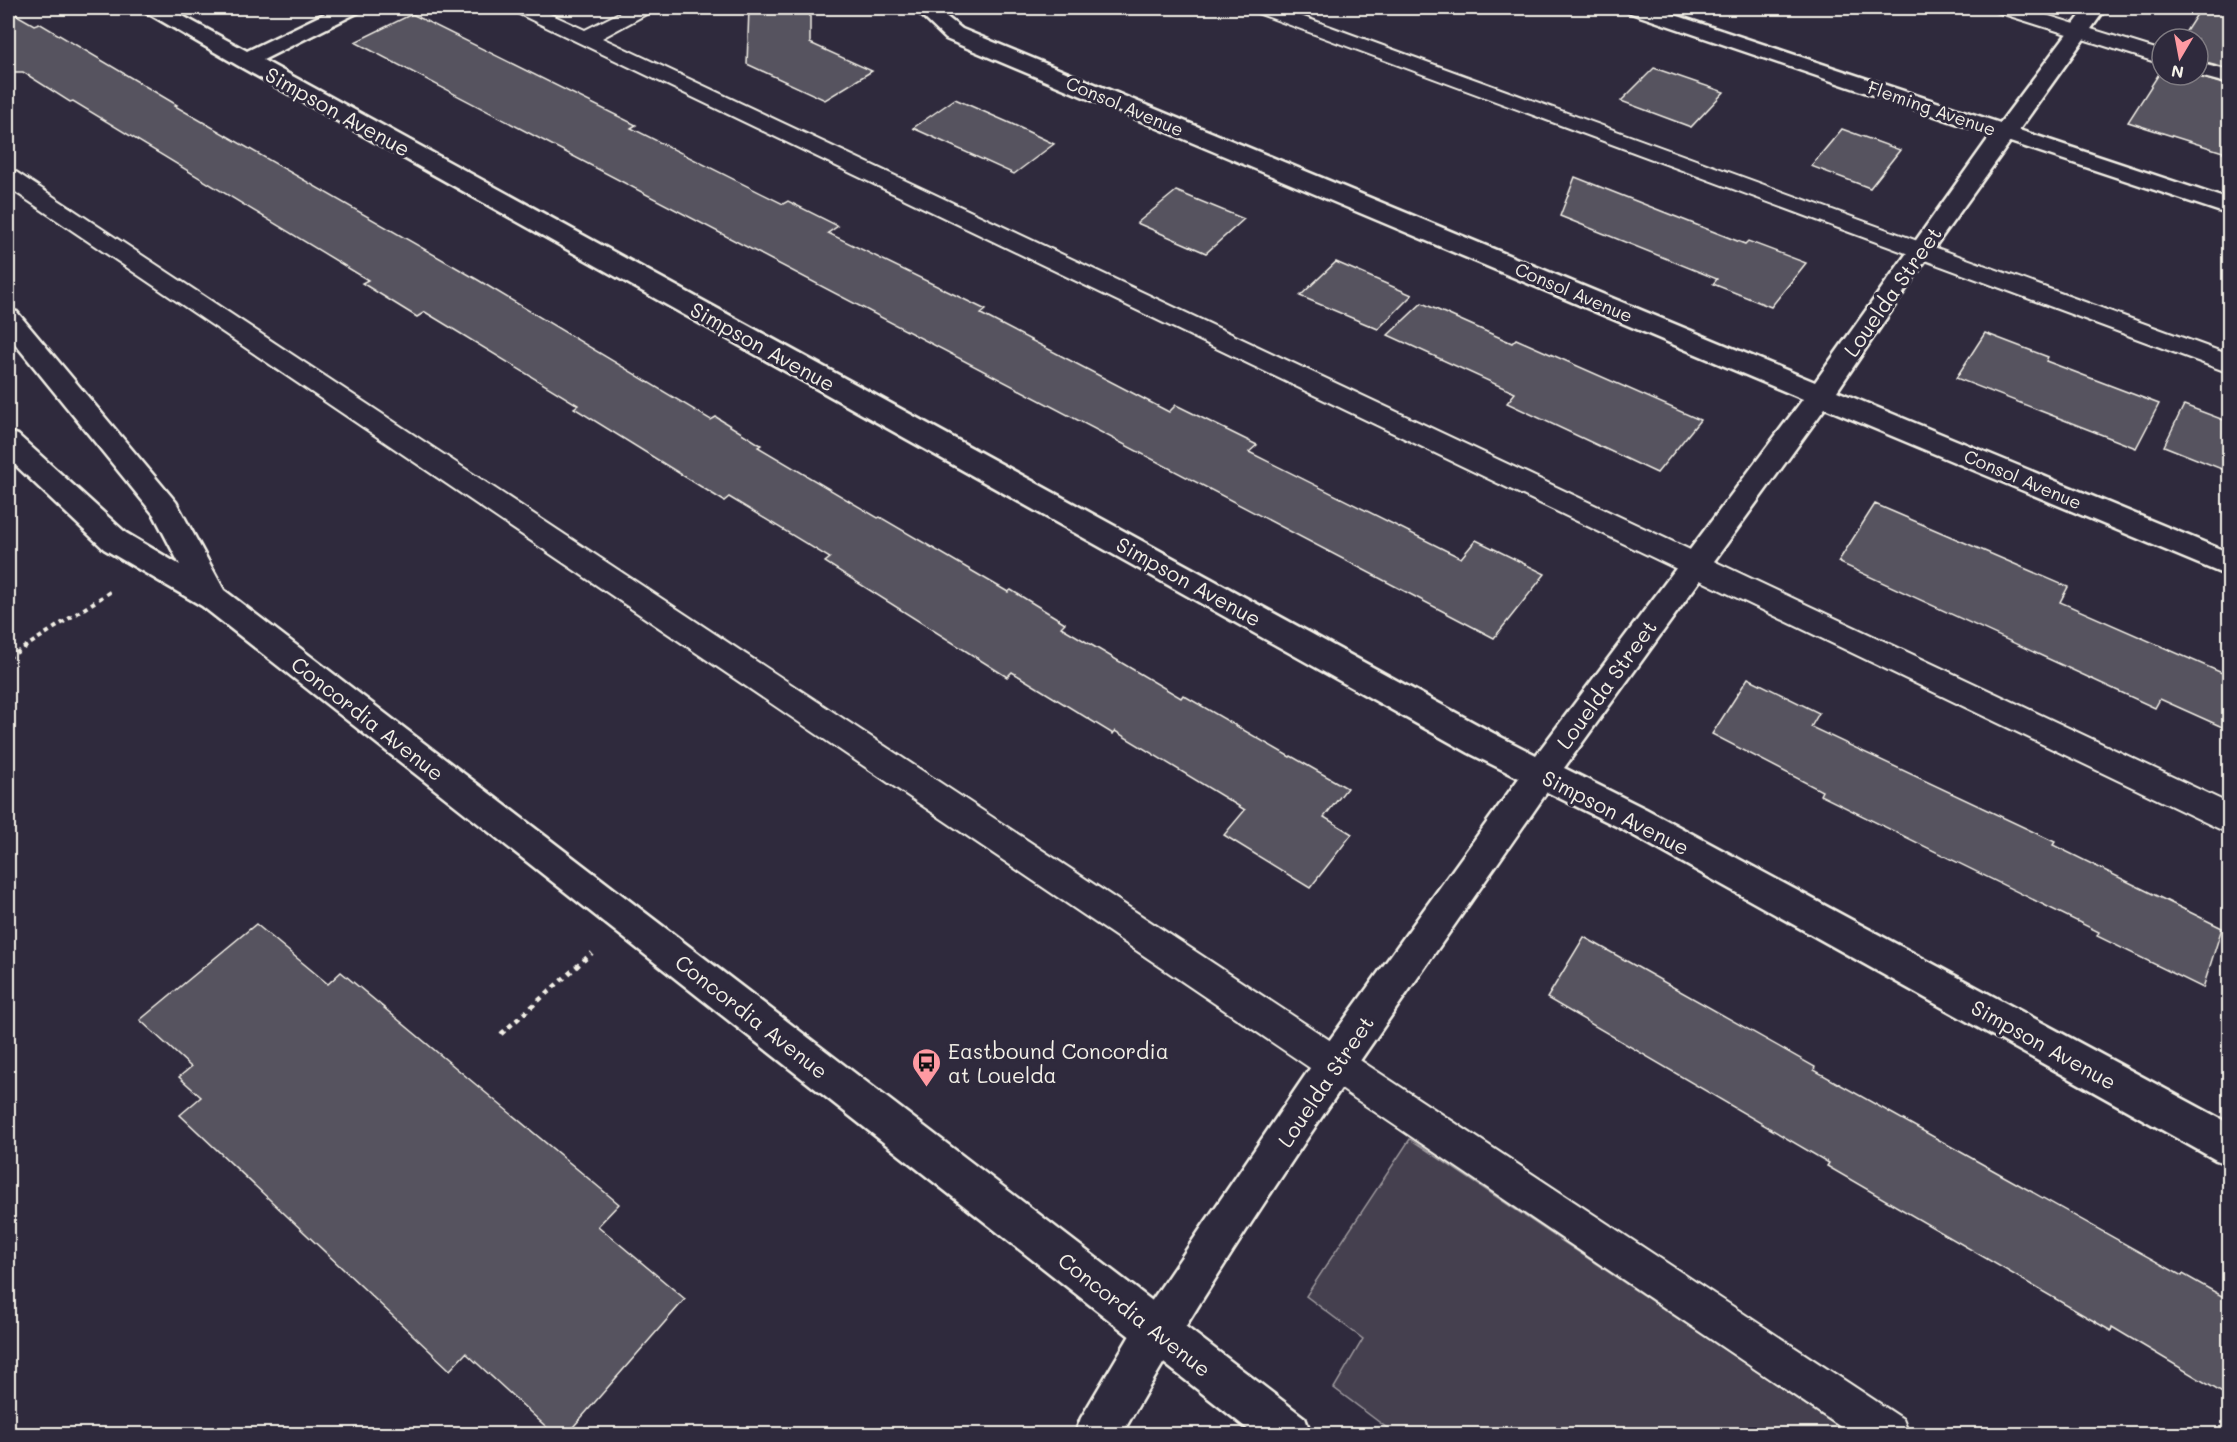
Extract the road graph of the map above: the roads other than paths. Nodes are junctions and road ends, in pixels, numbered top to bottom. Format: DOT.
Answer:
graph roads {
  1 [pos="153,8"];
  2 [pos="352,8"];
  3 [pos="522,8"];
  4 [pos="643,8"];
  5 [pos="937,8"];
  6 [pos="1262,8"];
  7 [pos="1635,8"];
  8 [pos="2004,8"];
  9 [pos="2088,19"];
  10 [pos="586,38"];
  11 [pos="2150,52"];
  12 [pos="245,60"];
  13 [pos="2210,72"];
  14 [pos="2229,78"];
  15 [pos="2006,133"];
  16 [pos="8,177"];
  17 [pos="2229,208"];
  18 [pos="1920,250"];
  19 [pos="8,318"];
  20 [pos="2229,365"];
  21 [pos="1820,395"];
  22 [pos="8,442"];
  23 [pos="1693,565"];
  24 [pos="2229,566"];
  25 [pos="213,598"];
  26 [pos="1541,774"];
  27 [pos="2229,820"];
  28 [pos="1335,1065"];
  29 [pos="2229,1146"];
  30 [pos="1157,1330"];
  31 [pos="1097,1434"];
  32 [pos="1289,1434"];
  33 [pos="1888,1434"];
  1 -- 12 [label="street, Simpson Avenue"];
  2 -- 12 [label="street"];
  3 -- 10 [label="lane"];
  4 -- 10 [label="lane"];
  5 -- 21 [label="street, Consol Avenue"];
  6 -- 18 [label="lane"];
  7 -- 15 [label="street, Fleming Avenue"];
  8 -- 9 [label="lane"];
  9 -- 11 [label="lane"];
  9 -- 15 [label="street, Louelda Street"];
  10 -- 23 [label="lane"];
  12 -- 26 [label="street, Simpson Avenue"];
  13 -- 14 [label="lane"];
  15 -- 17 [label="street, Fleming Avenue"];
  15 -- 18 [label="street, Louelda Street"];
  16 -- 28 [label="lane"];
  18 -- 20 [label="lane"];
  18 -- 21 [label="street, Louelda Street"];
  19 -- 25 [label="street, Concordia Avenue"];
  21 -- 23 [label="street, Louelda Street"];
  21 -- 24 [label="street, Consol Avenue"];
  22 -- 25 [label="street, Concordia Avenue"];
  23 -- 26 [label="street, Louelda Street"];
  23 -- 27 [label="lane"];
  25 -- 30 [label="street, Concordia Avenue"];
  26 -- 28 [label="street, Louelda Street"];
  26 -- 29 [label="street, Simpson Avenue"];
  28 -- 30 [label="street, Louelda Street"];
  28 -- 33 [label="lane"];
  30 -- 31 [label="street, Louelda Street"];
  30 -- 32 [label="street, Concordia Avenue"];
}
